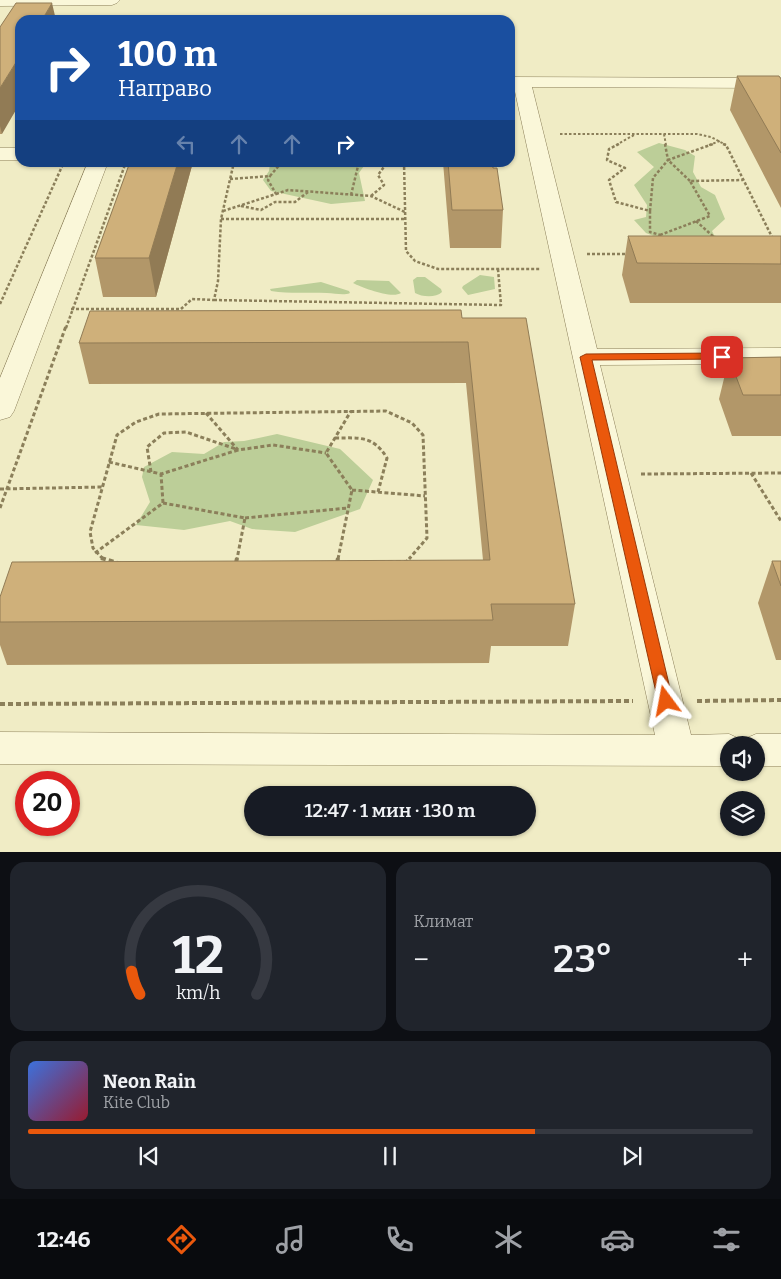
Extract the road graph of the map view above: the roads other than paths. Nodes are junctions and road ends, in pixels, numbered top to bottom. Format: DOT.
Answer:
graph roads {
  1 [pos="112,0"];
  2 [pos="0,1"];
  3 [pos="105,15"];
  4 [pos="516,82"];
  5 [pos="781,83"];
  6 [pos="0,154"];
  7 [pos="15,154"];
  8 [pos="96,167"];
  9 [pos="781,356"];
  10 [pos="586,357"];
  11 [pos="8,370"];
  12 [pos="0,411"];
  13 [pos="0,748"];
  14 [pos="720,750"];
  15 [pos="765,750"];
  16 [pos="781,750"];
  17 [pos="677,751"];
  1 -- 2 [label="street"];
  1 -- 3 [label="street"];
  4 -- 5 [label="street"];
  4 -- 10 [label="street"];
  6 -- 7 [label="street"];
  8 -- 11 [label="street"];
  9 -- 10 [label="street"];
  10 -- 17 [label="street"];
  11 -- 12 [label="street"];
  13 -- 17 [label="street"];
  14 -- 17 [label="street"];
  15 -- 16 [label="street"];
}
